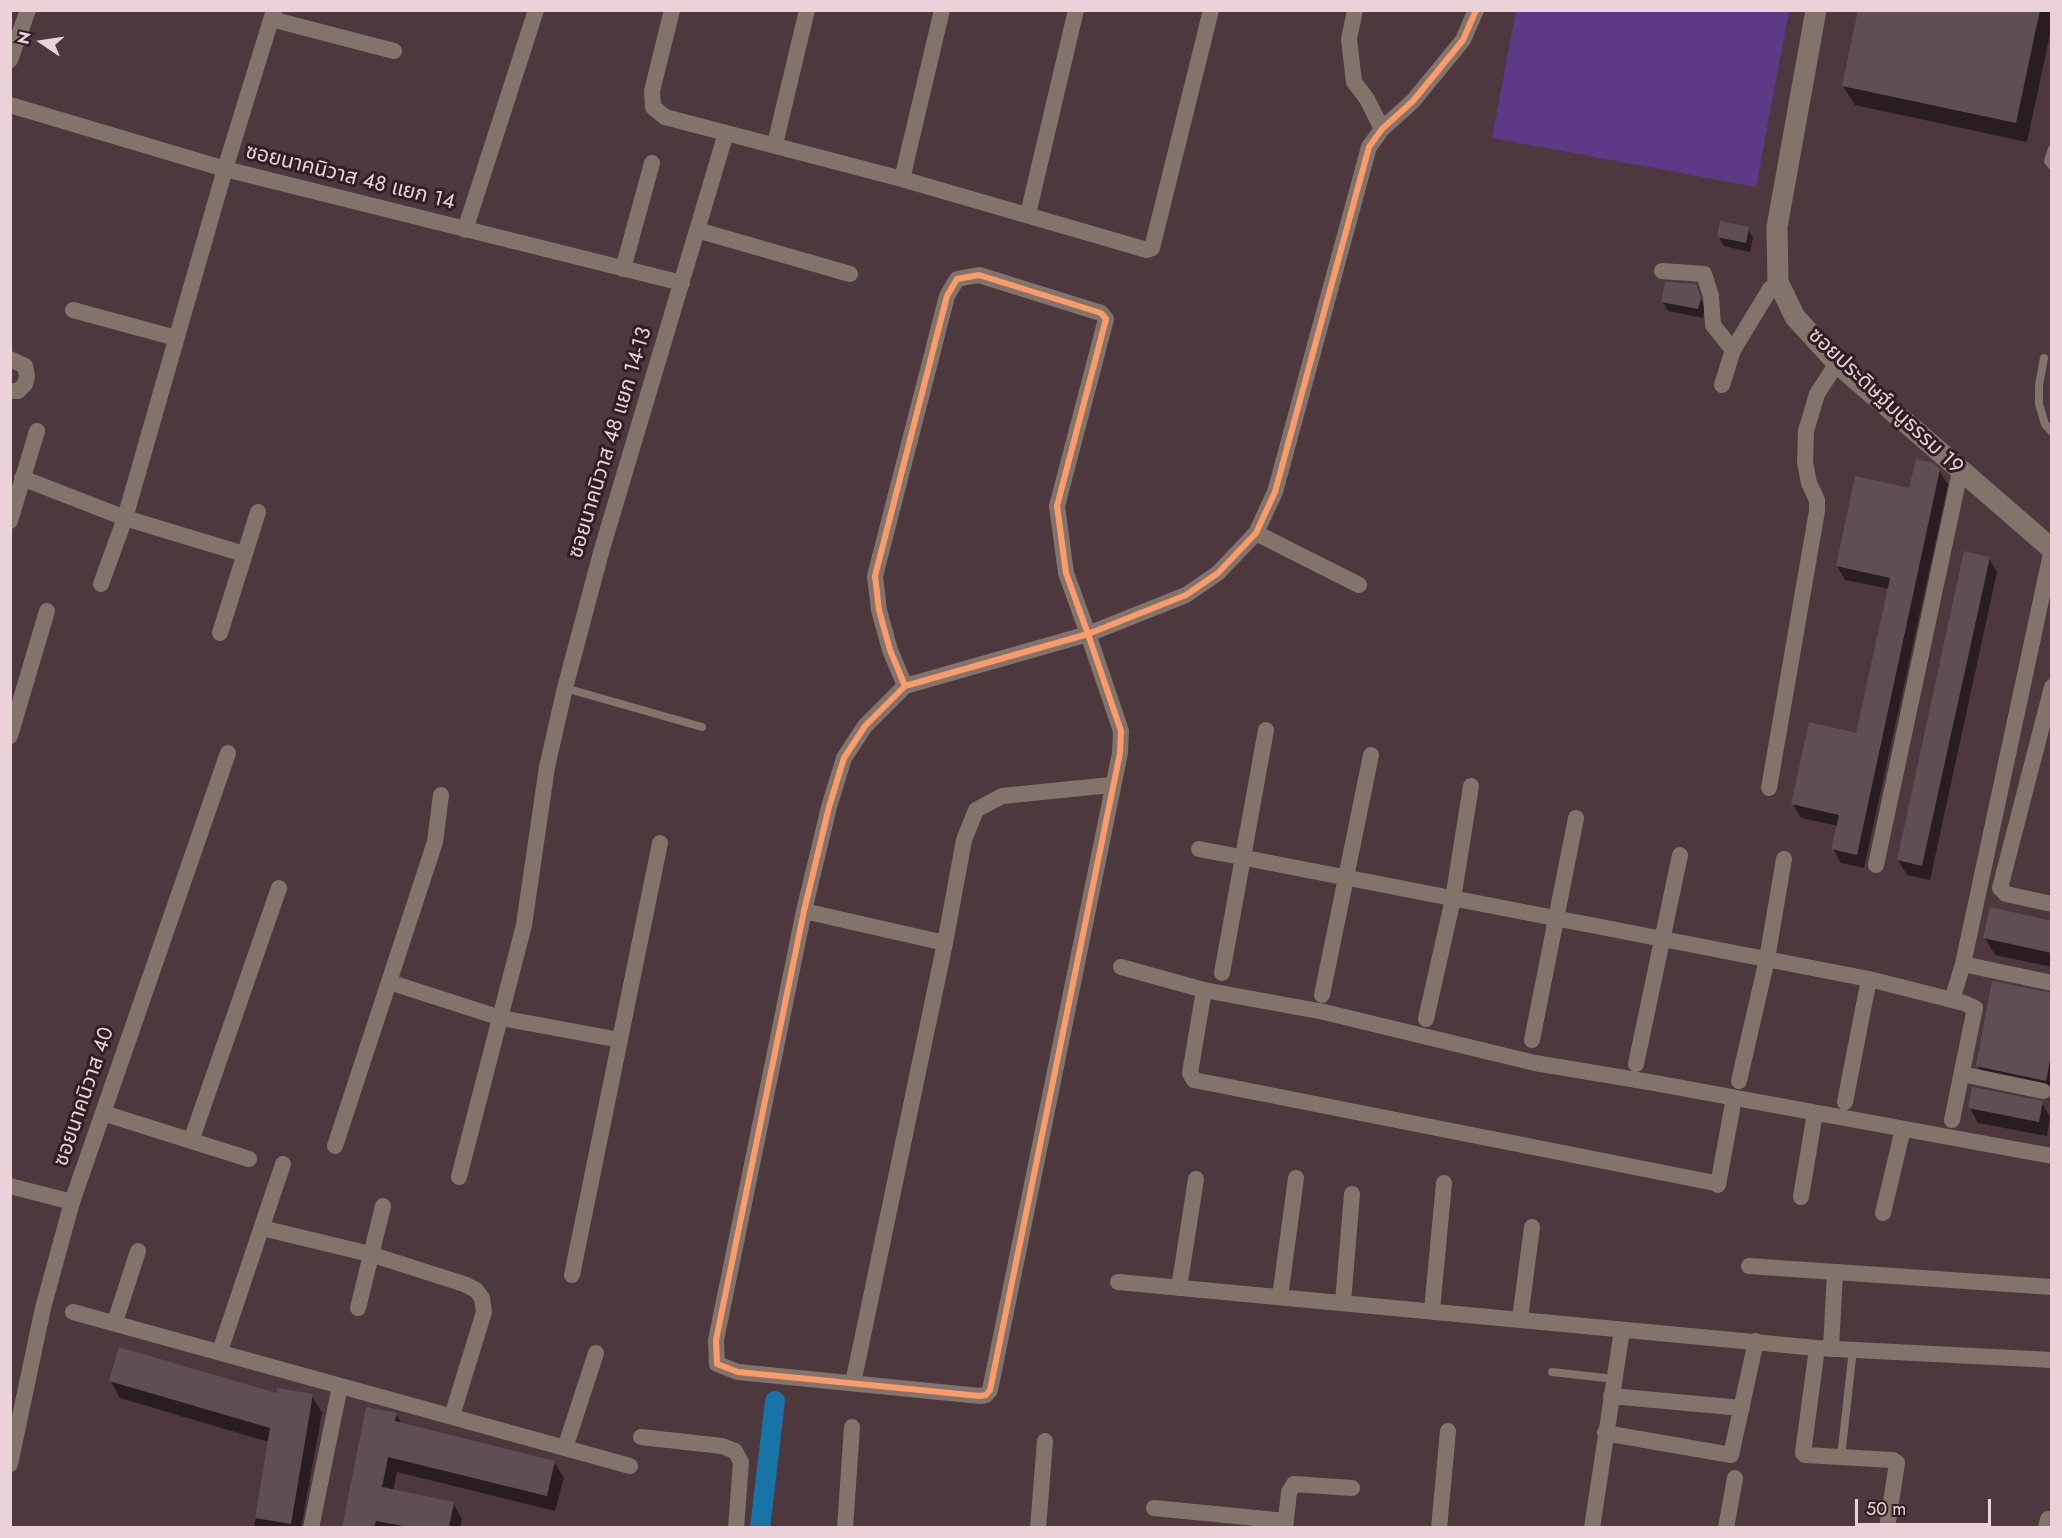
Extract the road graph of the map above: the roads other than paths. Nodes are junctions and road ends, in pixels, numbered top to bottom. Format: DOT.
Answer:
graph roads {
  1 [pos="28,10"];
  2 [pos="536,10"];
  3 [pos="672,10"];
  4 [pos="807,10"];
  5 [pos="942,10"];
  6 [pos="1076,10"];
  7 [pos="1211,10"];
  8 [pos="1355,10"];
  9 [pos="1476,10"];
  10 [pos="1816,10"];
  11 [pos="273,15"];
  12 [pos="394,51"];
  13 [pos="10,60"];
  14 [pos="10,105"];
  15 [pos="1382,129"];
  16 [pos="726,133"];
  17 [pos="775,144"];
  18 [pos="2052,148"];
  19 [pos="652,164"];
  20 [pos="2052,166"];
  21 [pos="225,169"];
  22 [pos="902,179"];
  23 [pos="1028,214"];
  24 [pos="465,230"];
  25 [pos="697,230"];
  26 [pos="623,269"];
  27 [pos="1662,271"];
  28 [pos="850,274"];
  29 [pos="1778,282"];
  30 [pos="682,283"];
  31 [pos="73,310"];
  32 [pos="176,338"];
  33 [pos="1733,350"];
  34 [pos="2044,358"];
  35 [pos="10,359"];
  36 [pos="1837,363"];
  37 [pos="1722,385"];
  38 [pos="10,391"];
  39 [pos="38,431"];
  40 [pos="2052,432"];
  41 [pos="1960,472"];
  42 [pos="22,478"];
  43 [pos="258,512"];
  44 [pos="125,518"];
  45 [pos="10,521"];
  46 [pos="1256,533"];
  47 [pos="2052,549"];
  48 [pos="244,554"];
  49 [pos="101,584"];
  50 [pos="1359,585"];
  51 [pos="47,611"];
  52 [pos="220,633"];
  53 [pos="1088,634"];
  54 [pos="905,686"];
  55 [pos="2052,687"];
  56 [pos="565,688"];
  57 [pos="702,727"];
  58 [pos="1266,730"];
  59 [pos="10,736"];
  60 [pos="228,753"];
  61 [pos="1371,755"];
  62 [pos="1112,785"];
  63 [pos="1471,786"];
  64 [pos="1769,788"];
  65 [pos="441,795"];
  66 [pos="1576,818"];
  67 [pos="660,843"];
  68 [pos="1199,849"];
  69 [pos="1680,855"];
  70 [pos="1243,858"];
  71 [pos="1784,859"];
  72 [pos="1876,865"];
  73 [pos="1347,879"];
  74 [pos="279,888"];
  75 [pos="1453,899"];
  76 [pos="2052,904"];
  77 [pos="804,911"];
  78 [pos="1557,919"];
  79 [pos="1664,939"];
  80 [pos="945,943"];
  81 [pos="1767,959"];
  82 [pos="1963,963"];
  83 [pos="1121,967"];
  84 [pos="1222,972"];
  85 [pos="1869,979"];
  86 [pos="389,982"];
  87 [pos="2052,982"];
  88 [pos="1204,990"];
  89 [pos="1322,994"];
  90 [pos="1952,999"];
  91 [pos="501,1018"];
  92 [pos="1426,1019"];
  93 [pos="620,1040"];
  94 [pos="1532,1040"];
  95 [pos="1635,1064"];
  96 [pos="1962,1074"];
  97 [pos="1739,1081"];
  98 [pos="2043,1091"];
  99 [pos="1734,1098"];
  100 [pos="1845,1102"];
  101 [pos="103,1113"];
  102 [pos="1815,1113"];
  103 [pos="1952,1120"];
  104 [pos="1903,1130"];
  105 [pos="191,1141"];
  106 [pos="335,1146"];
  107 [pos="2052,1156"];
  108 [pos="249,1159"];
  109 [pos="283,1164"];
  110 [pos="459,1177"];
  111 [pos="1296,1178"];
  112 [pos="1196,1179"];
  113 [pos="1444,1183"];
  114 [pos="10,1186"];
  115 [pos="1352,1194"];
  116 [pos="1801,1197"];
  117 [pos="72,1202"];
  118 [pos="384,1206"];
  119 [pos="1883,1213"];
  120 [pos="1532,1227"];
  121 [pos="262,1228"];
  122 [pos="138,1251"];
  123 [pos="370,1254"];
  124 [pos="1749,1266"];
  125 [pos="1834,1272"];
  126 [pos="572,1275"];
  127 [pos="1118,1282"];
  128 [pos="2052,1287"];
  129 [pos="1179,1288"];
  130 [pos="1280,1297"];
  131 [pos="1343,1302"];
  132 [pos="358,1308"];
  133 [pos="1432,1310"];
  134 [pos="73,1312"];
  135 [pos="1520,1319"];
  136 [pos="115,1322"];
  137 [pos="1622,1330"];
  138 [pos="1756,1341"];
  139 [pos="1824,1348"];
  140 [pos="1853,1349"];
  141 [pos="220,1351"];
  142 [pos="596,1353"];
  143 [pos="2052,1360"];
  144 [pos="1552,1372"];
  145 [pos="1614,1379"];
  146 [pos="853,1383"];
  147 [pos="340,1386"];
  148 [pos="1611,1396"];
  149 [pos="1742,1408"];
  150 [pos="452,1416"];
  151 [pos="852,1427"];
  152 [pos="1448,1431"];
  153 [pos="1605,1433"];
  154 [pos="641,1437"];
  155 [pos="1045,1441"];
  156 [pos="566,1448"];
  157 [pos="1841,1457"];
  158 [pos="10,1464"];
  159 [pos="630,1466"];
  160 [pos="1735,1478"];
  161 [pos="1352,1488"];
  162 [pos="1154,1508"];
  163 [pos="1285,1524"];
  164 [pos="311,1527"];
  165 [pos="736,1527"];
  166 [pos="845,1527"];
  167 [pos="1038,1527"];
  168 [pos="1439,1527"];
  169 [pos="1592,1527"];
  170 [pos="1726,1527"];
  171 [pos="1887,1527"];
  1 -- 13 [label="street"];
  2 -- 24 [label="street"];
  3 -- 16 [label="street"];
  4 -- 17 [label="street"];
  5 -- 22 [label="street"];
  6 -- 23 [label="street"];
  7 -- 23 [label="street"];
  8 -- 15 [label="street"];
  9 -- 15 [label="street"];
  10 -- 29 [label="street, ซอยประดิษฐ์มนูธรรม 19"];
  11 -- 12 [label="street"];
  11 -- 21 [label="street"];
  14 -- 21 [label="street, ซอยนาคนิวาส 48 แยก 14"];
  15 -- 46 [label="street"];
  16 -- 17 [label="street"];
  16 -- 25 [label="street, ซอยนาคนิวาส 48 แยก 14-13"];
  17 -- 22 [label="street"];
  18 -- 20 [label="lane"];
  19 -- 26 [label="street"];
  21 -- 24 [label="street, ซอยนาคนิวาส 48 แยก 14"];
  21 -- 32 [label="street"];
  22 -- 23 [label="street"];
  24 -- 26 [label="street, ซอยนาคนิวาส 48 แยก 14"];
  25 -- 28 [label="street"];
  25 -- 30 [label="street, ซอยนาคนิวาส 48 แยก 14-13"];
  26 -- 30 [label="street, ซอยนาคนิวาส 48 แยก 14"];
  27 -- 33 [label="street"];
  29 -- 33 [label="street"];
  29 -- 36 [label="street, ซอยประดิษฐ์มนูธรรม 19"];
  30 -- 56 [label="street, ซอยนาคนิวาส 48 แยก 14-13"];
  31 -- 32 [label="street"];
  32 -- 44 [label="street"];
  33 -- 37 [label="street"];
  34 -- 40 [label="lane"];
  35 -- 38 [label="street"];
  36 -- 41 [label="street, ซอยประดิษฐ์มนูธรรม 19"];
  36 -- 64 [label="street"];
  39 -- 42 [label="street"];
  41 -- 47 [label="street, ซอยประดิษฐ์มนูธรรม 19"];
  41 -- 72 [label="street"];
  42 -- 44 [label="street"];
  42 -- 45 [label="street"];
  43 -- 48 [label="street"];
  44 -- 48 [label="street"];
  44 -- 49 [label="street"];
  46 -- 50 [label="street"];
  46 -- 53 [label="street"];
  47 -- 82 [label="street"];
  48 -- 52 [label="street"];
  51 -- 59 [label="street"];
  53 -- 54 [label="street"];
  53 -- 54 [label="street"];
  53 -- 62 [label="street"];
  54 -- 77 [label="street"];
  55 -- 76 [label="street"];
  56 -- 57 [label="lane"];
  56 -- 91 [label="street, ซอยนาคนิวาส 48 แยก 14-13"];
  58 -- 70 [label="street"];
  60 -- 101 [label="street, ซอยนาคนิวาส 40"];
  61 -- 73 [label="street"];
  62 -- 80 [label="street"];
  62 -- 146 [label="street"];
  63 -- 75 [label="street"];
  65 -- 86 [label="street"];
  66 -- 78 [label="street"];
  67 -- 93 [label="street"];
  68 -- 70 [label="street"];
  69 -- 79 [label="street"];
  70 -- 73 [label="street"];
  70 -- 84 [label="street"];
  71 -- 81 [label="street"];
  73 -- 75 [label="street"];
  73 -- 89 [label="street"];
  74 -- 105 [label="street"];
  75 -- 78 [label="street"];
  75 -- 92 [label="street"];
  77 -- 80 [label="street"];
  77 -- 146 [label="street"];
  78 -- 79 [label="street"];
  78 -- 94 [label="street"];
  79 -- 81 [label="street"];
  79 -- 95 [label="street"];
  80 -- 146 [label="street"];
  81 -- 85 [label="street"];
  81 -- 97 [label="street"];
  82 -- 87 [label="street"];
  82 -- 90 [label="street"];
  83 -- 88 [label="street"];
  85 -- 90 [label="street"];
  85 -- 100 [label="street"];
  86 -- 91 [label="street"];
  86 -- 106 [label="street"];
  88 -- 99 [label="street"];
  88 -- 99 [label="street"];
  90 -- 96 [label="street"];
  91 -- 93 [label="street"];
  91 -- 110 [label="street, ซอยนาคนิวาส 48 แยก 14-13"];
  93 -- 126 [label="street"];
  96 -- 98 [label="street"];
  96 -- 103 [label="street"];
  99 -- 102 [label="street"];
  101 -- 105 [label="street"];
  101 -- 117 [label="street, ซอยนาคนิวาส 40"];
  102 -- 104 [label="street"];
  102 -- 116 [label="street"];
  104 -- 107 [label="street"];
  104 -- 119 [label="street"];
  105 -- 108 [label="street"];
  109 -- 121 [label="street"];
  111 -- 130 [label="street"];
  112 -- 129 [label="street"];
  113 -- 133 [label="street"];
  114 -- 117 [label="street"];
  115 -- 131 [label="street"];
  117 -- 158 [label="street, ซอยนาคนิวาส 40"];
  118 -- 123 [label="street"];
  120 -- 135 [label="street"];
  121 -- 123 [label="street"];
  121 -- 141 [label="street"];
  122 -- 136 [label="street"];
  123 -- 132 [label="street"];
  123 -- 150 [label="street"];
  124 -- 125 [label="street"];
  125 -- 128 [label="street"];
  125 -- 139 [label="street"];
  127 -- 129 [label="street"];
  129 -- 130 [label="street"];
  130 -- 131 [label="street"];
  131 -- 133 [label="street"];
  133 -- 135 [label="street"];
  134 -- 136 [label="street"];
  135 -- 137 [label="street"];
  136 -- 141 [label="street"];
  137 -- 138 [label="street"];
  137 -- 145 [label="street"];
  138 -- 139 [label="street"];
  138 -- 149 [label="street"];
  139 -- 140 [label="street"];
  139 -- 157 [label="street"];
  140 -- 143 [label="street"];
  140 -- 157 [label="lane"];
  141 -- 147 [label="street"];
  142 -- 156 [label="street"];
  144 -- 145 [label="lane"];
  145 -- 148 [label="street"];
  147 -- 150 [label="street"];
  147 -- 164 [label="street"];
  148 -- 149 [label="street"];
  148 -- 153 [label="street"];
  149 -- 153 [label="street"];
  150 -- 156 [label="street"];
  151 -- 166 [label="street"];
  152 -- 168 [label="street"];
  153 -- 169 [label="street"];
  154 -- 165 [label="street"];
  155 -- 167 [label="street"];
  156 -- 159 [label="street"];
  157 -- 171 [label="street"];
  160 -- 170 [label="street"];
  161 -- 163 [label="street"];
  162 -- 163 [label="street"];
}
